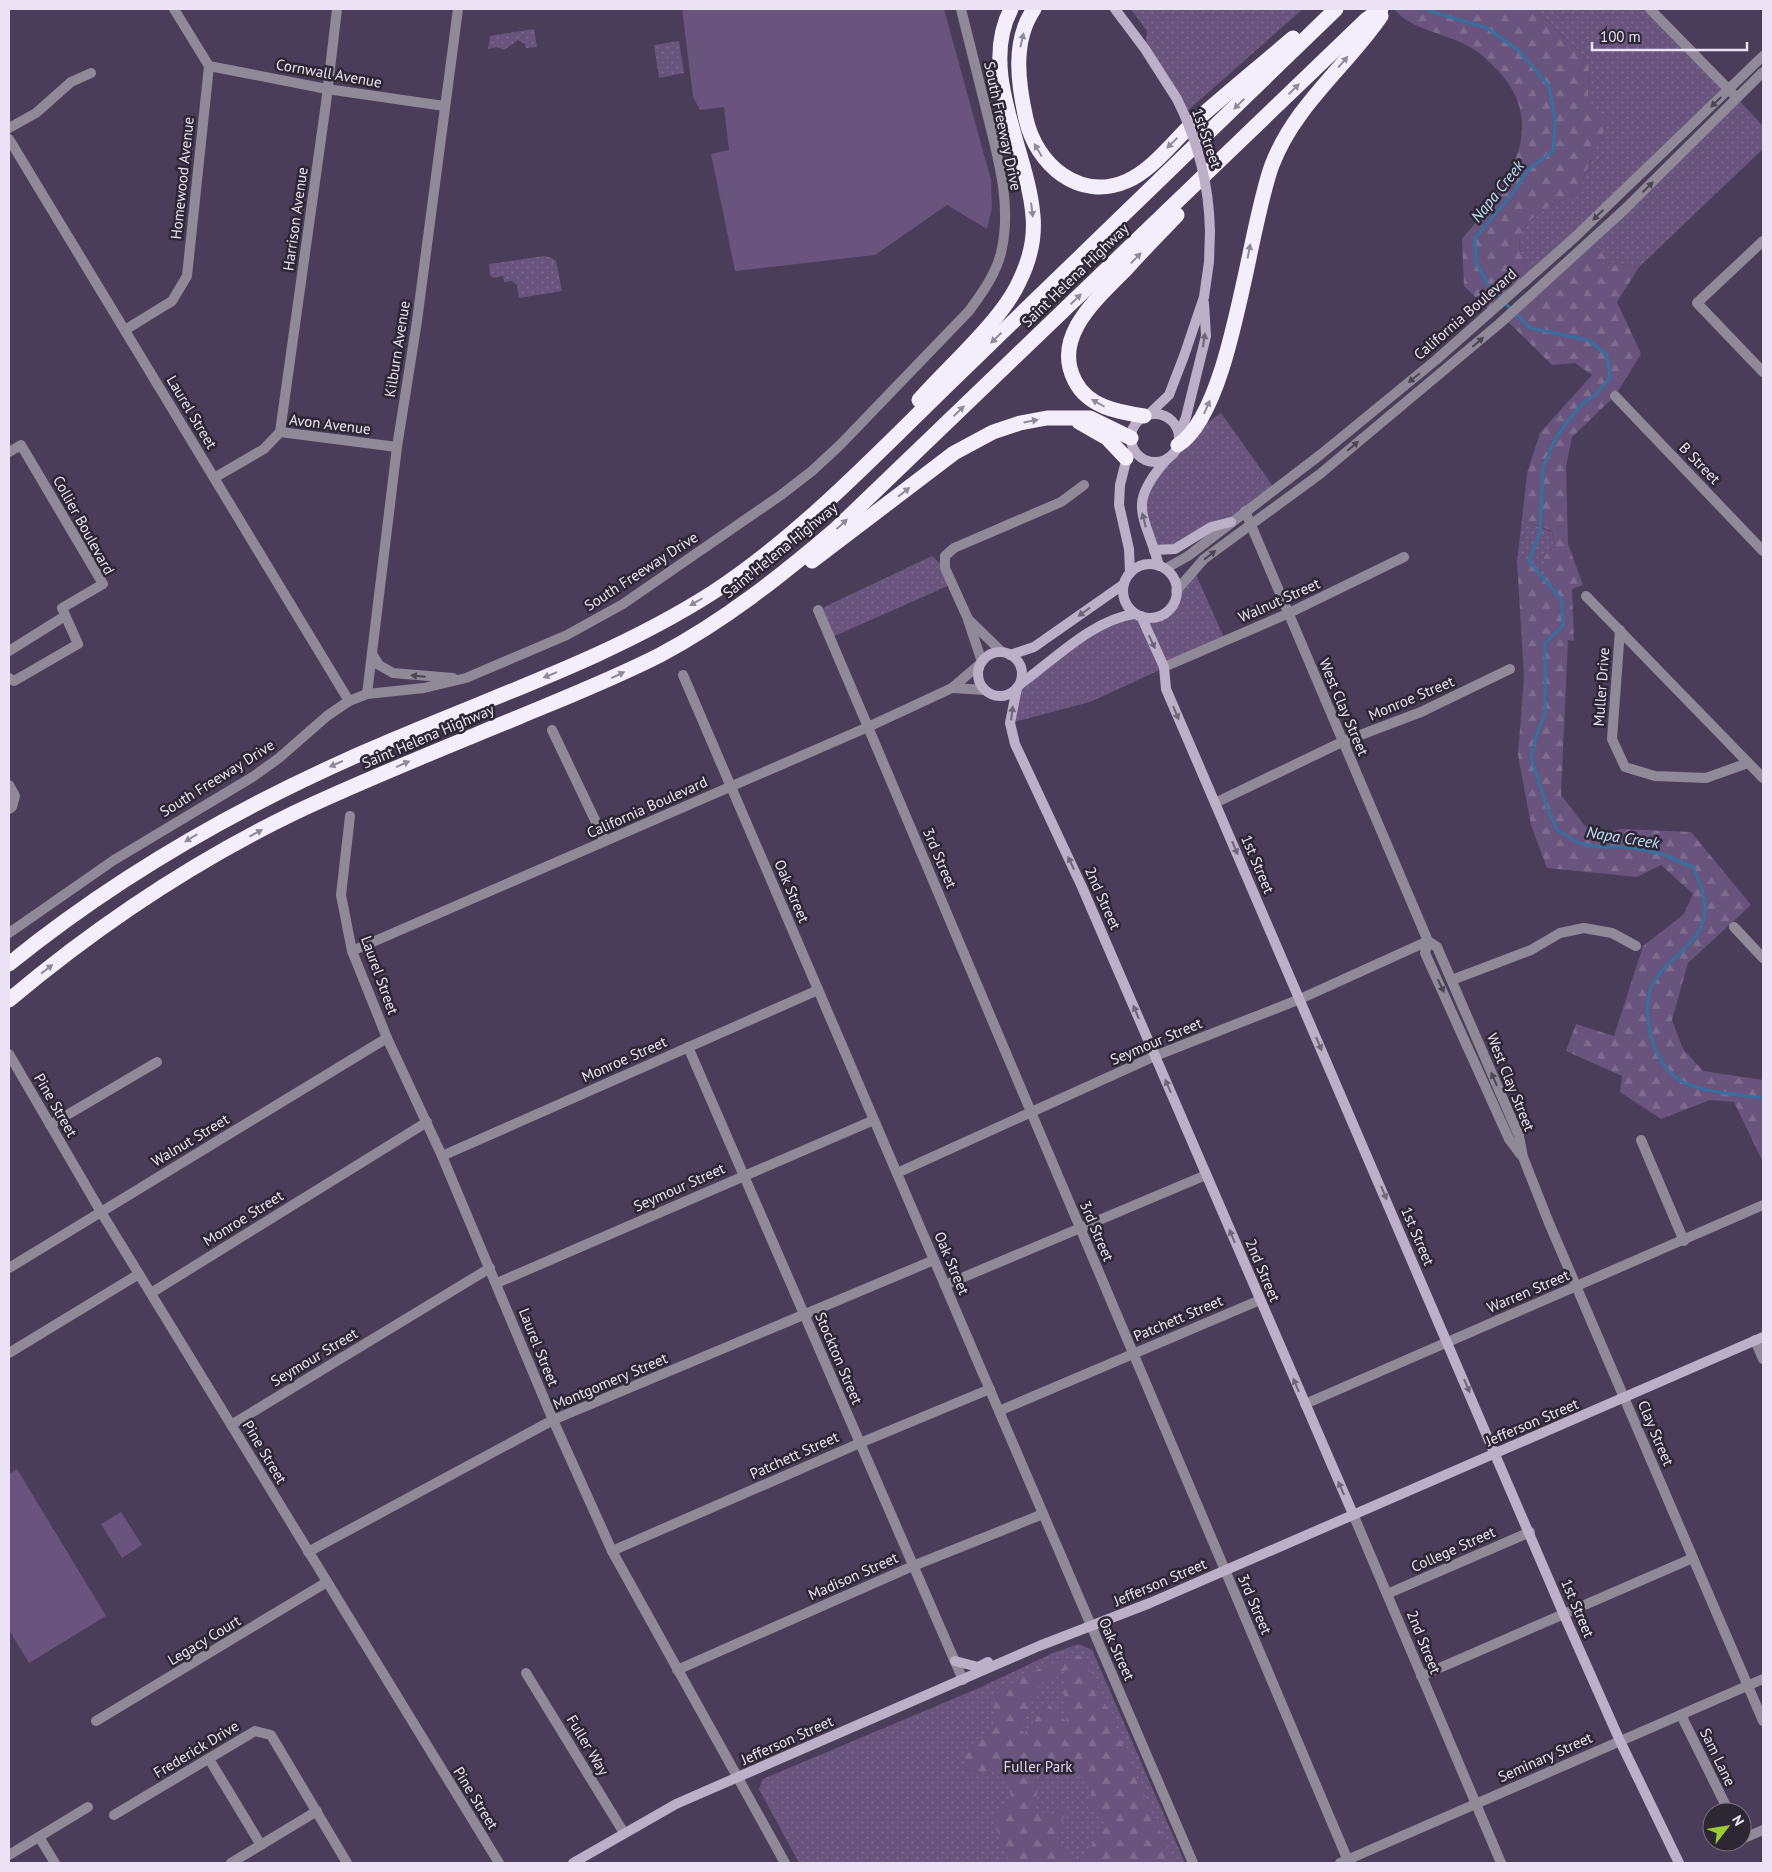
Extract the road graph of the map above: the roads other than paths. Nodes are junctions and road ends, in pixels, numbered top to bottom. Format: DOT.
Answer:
graph roads {
  1 [pos="174,9"];
  2 [pos="337,9"];
  3 [pos="458,9"];
  4 [pos="961,9"];
  5 [pos="1011,9"];
  6 [pos="1034,9"];
  7 [pos="1115,9"];
  8 [pos="1329,9"];
  9 [pos="1336,9"];
  10 [pos="1381,9"];
  11 [pos="1386,9"];
  12 [pos="1650,9"];
  13 [pos="1763,56"];
  14 [pos="209,66"];
  15 [pos="1763,72"];
  16 [pos="91,73"];
  17 [pos="327,89"];
  18 [pos="1729,90"];
  19 [pos="1737,98"];
  20 [pos="444,106"];
  21 [pos="1268,114"];
  22 [pos="9,128"];
  23 [pos="9,139"];
  24 [pos="1763,241"];
  25 [pos="1204,297"];
  26 [pos="125,330"];
  27 [pos="1763,372"];
  28 [pos="1615,396"];
  29 [pos="1146,415"];
  30 [pos="1071,417"];
  31 [pos="280,432"];
  32 [pos="1131,439"];
  33 [pos="397,447"];
  34 [pos="1175,447"];
  35 [pos="9,452"];
  36 [pos="1320,455"];
  37 [pos="1126,458"];
  38 [pos="214,478"];
  39 [pos="1084,485"];
  40 [pos="1294,493"];
  41 [pos="818,510"];
  42 [pos="1245,511"];
  43 [pos="1231,522"];
  44 [pos="1251,525"];
  45 [pos="1154,550"];
  46 [pos="1763,551"];
  47 [pos="1404,557"];
  48 [pos="1162,567"];
  49 [pos="1130,573"];
  50 [pos="1124,584"];
  51 [pos="1176,590"];
  52 [pos="1586,596"];
  53 [pos="818,610"];
  54 [pos="1287,614"];
  55 [pos="1138,615"];
  56 [pos="65,616"];
  57 [pos="968,620"];
  58 [pos="1620,630"];
  59 [pos="9,651"];
  60 [pos="372,654"];
  61 [pos="660,654"];
  62 [pos="1006,654"];
  63 [pos="981,663"];
  64 [pos="1164,667"];
  65 [pos="1510,669"];
  66 [pos="683,676"];
  67 [pos="9,678"];
  68 [pos="466,678"];
  69 [pos="1018,687"];
  70 [pos="952,688"];
  71 [pos="985,690"];
  72 [pos="367,694"];
  73 [pos="349,701"];
  74 [pos="868,726"];
  75 [pos="552,730"];
  76 [pos="1342,742"];
  77 [pos="1748,762"];
  78 [pos="1763,778"];
  79 [pos="9,786"];
  80 [pos="731,786"];
  81 [pos="1215,803"];
  82 [pos="9,809"];
  83 [pos="350,816"];
  84 [pos="605,841"];
  85 [pos="1734,927"];
  86 [pos="9,933"];
  87 [pos="1428,941"];
  88 [pos="1636,946"];
  89 [pos="352,951"];
  90 [pos="1763,958"];
  91 [pos="9,964"];
  92 [pos="1452,980"];
  93 [pos="818,990"];
  94 [pos="1300,999"];
  95 [pos="9,1000"];
  96 [pos="387,1038"];
  97 [pos="688,1047"];
  98 [pos="9,1054"];
  99 [pos="1155,1056"];
  100 [pos="157,1062"];
  101 [pos="1031,1112"];
  102 [pos="874,1120"];
  103 [pos="427,1122"];
  104 [pos="50,1125"];
  105 [pos="1641,1140"];
  106 [pos="442,1156"];
  107 [pos="1523,1157"];
  108 [pos="897,1173"];
  109 [pos="744,1175"];
  110 [pos="1206,1175"];
  111 [pos="1763,1205"];
  112 [pos="101,1212"];
  113 [pos="1080,1228"];
  114 [pos="1684,1241"];
  115 [pos="934,1260"];
  116 [pos="9,1268"];
  117 [pos="490,1268"];
  118 [pos="139,1274"];
  119 [pos="497,1283"];
  120 [pos="945,1285"];
  121 [pos="1576,1286"];
  122 [pos="150,1293"];
  123 [pos="1260,1300"];
  124 [pos="805,1316"];
  125 [pos="1759,1339"];
  126 [pos="1448,1341"];
  127 [pos="1133,1353"];
  128 [pos="9,1354"];
  129 [pos="1763,1359"];
  130 [pos="990,1390"];
  131 [pos="1625,1398"];
  132 [pos="1304,1404"];
  133 [pos="999,1411"];
  134 [pos="554,1420"];
  135 [pos="231,1425"];
  136 [pos="860,1443"];
  137 [pos="1496,1453"];
  138 [pos="1043,1514"];
  139 [pos="1353,1514"];
  140 [pos="1530,1532"];
  141 [pos="612,1551"];
  142 [pos="308,1552"];
  143 [pos="1693,1558"];
  144 [pos="913,1566"];
  145 [pos="1224,1570"];
  146 [pos="327,1582"];
  147 [pos="1388,1594"];
  148 [pos="1564,1614"];
  149 [pos="1090,1626"];
  150 [pos="1019,1655"];
  151 [pos="955,1661"];
  152 [pos="677,1670"];
  153 [pos="526,1673"];
  154 [pos="1421,1676"];
  155 [pos="963,1680"];
  156 [pos="1763,1680"];
  157 [pos="1748,1686"];
  158 [pos="1681,1715"];
  159 [pos="96,1721"];
  160 [pos="1763,1721"];
  161 [pos="1620,1741"];
  162 [pos="209,1759"];
  163 [pos="738,1778"];
  164 [pos="1723,1802"];
  165 [pos="1476,1804"];
  166 [pos="88,1807"];
  167 [pos="317,1811"];
  168 [pos="114,1815"];
  169 [pos="624,1833"];
  170 [pos="39,1837"];
  171 [pos="261,1845"];
  172 [pos="9,1855"];
  173 [pos="1345,1862"];
  174 [pos="55,1863"];
  175 [pos="231,1863"];
  176 [pos="347,1863"];
  177 [pos="499,1863"];
  178 [pos="573,1863"];
  179 [pos="785,1863"];
  180 [pos="1193,1863"];
  181 [pos="1502,1863"];
  182 [pos="1679,1863"];
  1 -- 14 [label="street"];
  2 -- 17 [label="street, Harrison Avenue"];
  3 -- 20 [label="street, Kilburn Avenue"];
  4 -- 68 [label="street, South Freeway Drive"];
  5 -- 41 [label="highway, one-way"];
  8 -- 6 [label="highway, one-way"];
  7 -- 25 [label="main road, 1st Street, bridge"];
  9 -- 41 [label="highway, Saint Helena Highway, one-way"];
  21 -- 10 [label="highway, Saint Helena Highway, one-way"];
  34 -- 11 [label="highway, one-way"];
  12 -- 18 [label="street"];
  13 -- 18 [label="street, California Boulevard"];
  14 -- 17 [label="street, Cornwall Avenue"];
  14 -- 26 [label="street, Homewood Avenue"];
  15 -- 19 [label="street, California Boulevard"];
  16 -- 22 [label="street"];
  17 -- 20 [label="street, Cornwall Avenue"];
  17 -- 31 [label="street, Harrison Avenue"];
  18 -- 19 [label="street"];
  18 -- 36 [label="street, California Boulevard, one-way"];
  40 -- 19 [label="street, California Boulevard, one-way"];
  20 -- 33 [label="street, Kilburn Avenue"];
  29 -- 21 [label="highway, one-way"];
  61 -- 21 [label="highway, Saint Helena Highway, one-way"];
  23 -- 26 [label="street, Laurel Street"];
  24 -- 27 [label="street"];
  25 -- 29 [label="main road, 1st Street"];
  34 -- 25 [label="main road, 1st Street, one-way"];
  26 -- 38 [label="street, Laurel Street"];
  28 -- 46 [label="street, B Street"];
  29 -- 32 [label="main road, 1st Street"];
  29 -- 34 [label="main road"];
  30 -- 32 [label="highway"];
  30 -- 37 [label="highway"];
  61 -- 30 [label="highway, one-way"];
  31 -- 33 [label="street, Avon Avenue"];
  31 -- 38 [label="street, Avon Avenue"];
  32 -- 34 [label="main road"];
  32 -- 37 [label="main road, 1st Street"];
  33 -- 60 [label="street, Kilburn Avenue"];
  45 -- 34 [label="main road, 1st Street, one-way"];
  35 -- 56 [label="street, Collier Boulevard"];
  36 -- 40 [label="street"];
  36 -- 42 [label="street, California Boulevard"];
  37 -- 49 [label="main road, 1st Street"];
  38 -- 73 [label="street, Laurel Street"];
  39 -- 57 [label="street"];
  40 -- 44 [label="street, California Boulevard"];
  41 -- 91 [label="highway, Saint Helena Highway, one-way"];
  42 -- 43 [label="street, California Boulevard"];
  42 -- 44 [label="street, West Clay Street"];
  43 -- 45 [label="main road"];
  43 -- 48 [label="street, California Boulevard"];
  51 -- 44 [label="street, California Boulevard, one-way"];
  44 -- 54 [label="street, West Clay Street"];
  45 -- 48 [label="main road, 1st Street"];
  47 -- 54 [label="street, Walnut Street"];
  48 -- 49 [label="main road"];
  48 -- 51 [label="main road"];
  49 -- 50 [label="main road"];
  50 -- 55 [label="main road"];
  50 -- 62 [label="main road, one-way"];
  51 -- 55 [label="main road"];
  52 -- 58 [label="street, Muller Drive"];
  53 -- 74 [label="street, 3rd Street"];
  54 -- 64 [label="street, Walnut Street"];
  54 -- 76 [label="street, West Clay Street"];
  55 -- 64 [label="main road, 1st Street, one-way"];
  55 -- 69 [label="main road"];
  56 -- 59 [label="street, Collier Boulevard"];
  56 -- 67 [label="street"];
  57 -- 62 [label="street"];
  57 -- 63 [label="street"];
  58 -- 77 [label="street, Muller Drive"];
  58 -- 77 [label="street, Muller Drive"];
  68 -- 60 [label="street, one-way"];
  60 -- 72 [label="street, Kilburn Avenue"];
  95 -- 61 [label="highway, Saint Helena Highway, one-way"];
  62 -- 63 [label="main road"];
  62 -- 69 [label="main road"];
  63 -- 70 [label="street, California Boulevard"];
  63 -- 71 [label="main road"];
  64 -- 81 [label="main road, 1st Street, one-way"];
  65 -- 76 [label="street, Monroe Street"];
  66 -- 80 [label="street, Oak Street"];
  68 -- 72 [label="street, South Freeway Drive"];
  69 -- 71 [label="main road"];
  99 -- 69 [label="main road, 2nd Street, one-way"];
  70 -- 71 [label="street, California Boulevard"];
  70 -- 74 [label="street, California Boulevard"];
  72 -- 73 [label="street, South Freeway Drive"];
  73 -- 86 [label="street, South Freeway Drive"];
  74 -- 80 [label="street, California Boulevard"];
  74 -- 101 [label="street, 3rd Street"];
  75 -- 84 [label="street"];
  76 -- 81 [label="street, Monroe Street"];
  76 -- 87 [label="street, West Clay Street"];
  77 -- 78 [label="street, Muller Drive"];
  79 -- 82 [label="street"];
  80 -- 84 [label="street, California Boulevard"];
  80 -- 93 [label="street, Oak Street"];
  81 -- 94 [label="main road, 1st Street, one-way"];
  83 -- 89 [label="street, Laurel Street"];
  84 -- 89 [label="street, California Boulevard"];
  85 -- 90 [label="street"];
  87 -- 92 [label="street, West Clay Street"];
  87 -- 94 [label="street, Seymour Street"];
  87 -- 107 [label="street, West Clay Street, one-way"];
  88 -- 92 [label="street"];
  89 -- 96 [label="street, Laurel Street"];
  107 -- 92 [label="street, West Clay Street, one-way"];
  93 -- 97 [label="street, Monroe Street"];
  93 -- 102 [label="street, Oak Street"];
  94 -- 99 [label="street, Seymour Street"];
  94 -- 126 [label="main road, 1st Street, one-way"];
  96 -- 103 [label="street, Laurel Street"];
  96 -- 112 [label="street, Walnut Street"];
  97 -- 106 [label="street, Monroe Street"];
  97 -- 109 [label="street, Stockton Street"];
  98 -- 104 [label="street, Pine Street"];
  99 -- 101 [label="street, Seymour Street"];
  110 -- 99 [label="main road, 2nd Street, one-way"];
  100 -- 104 [label="street"];
  101 -- 108 [label="street, Seymour Street"];
  101 -- 113 [label="street, 3rd Street"];
  102 -- 108 [label="street, Oak Street"];
  102 -- 109 [label="street, Seymour Street"];
  103 -- 106 [label="street, Laurel Street"];
  103 -- 122 [label="street, Monroe Street"];
  104 -- 112 [label="street, Pine Street"];
  105 -- 114 [label="street"];
  106 -- 117 [label="street, Laurel Street"];
  107 -- 121 [label="street, Clay Street"];
  108 -- 115 [label="street, Oak Street"];
  109 -- 119 [label="street, Seymour Street"];
  109 -- 124 [label="street, Stockton Street"];
  110 -- 113 [label="street"];
  123 -- 110 [label="main road, 2nd Street, one-way"];
  111 -- 114 [label="street, Warren Street"];
  112 -- 116 [label="street, Walnut Street"];
  112 -- 118 [label="street, Pine Street"];
  113 -- 120 [label="street"];
  113 -- 127 [label="street, 3rd Street"];
  114 -- 121 [label="street, Warren Street"];
  115 -- 120 [label="street, Oak Street"];
  115 -- 124 [label="street, Montgomery Street"];
  117 -- 119 [label="street, Laurel Street"];
  117 -- 135 [label="street, Seymour Street"];
  118 -- 122 [label="street, Pine Street"];
  118 -- 128 [label="street"];
  119 -- 134 [label="street, Laurel Street"];
  120 -- 130 [label="street, Oak Street"];
  121 -- 126 [label="street, Warren Street"];
  121 -- 131 [label="street, Clay Street"];
  122 -- 135 [label="street, Pine Street"];
  123 -- 127 [label="street, Patchett Street"];
  132 -- 123 [label="main road, 2nd Street, one-way"];
  124 -- 134 [label="street, Montgomery Street"];
  124 -- 136 [label="street, Stockton Street"];
  125 -- 129 [label="street"];
  125 -- 131 [label="main road, Jefferson Street"];
  126 -- 132 [label="street, Warren Street"];
  126 -- 137 [label="main road, 1st Street, one-way"];
  127 -- 133 [label="street, Patchett Street"];
  127 -- 145 [label="street, 3rd Street"];
  130 -- 133 [label="street, Oak Street"];
  130 -- 136 [label="street, Patchett Street"];
  131 -- 137 [label="main road, Jefferson Street"];
  131 -- 143 [label="street, Clay Street"];
  139 -- 132 [label="main road, 2nd Street, one-way"];
  133 -- 138 [label="street, Oak Street"];
  134 -- 141 [label="street, Laurel Street"];
  134 -- 142 [label="street, Montgomery Street"];
  135 -- 142 [label="street, Pine Street"];
  136 -- 141 [label="street, Patchett Street"];
  136 -- 144 [label="street, Stockton Street"];
  137 -- 139 [label="main road, Jefferson Street"];
  137 -- 140 [label="main road, 1st Street"];
  138 -- 144 [label="street, Madison Street"];
  138 -- 149 [label="street, Oak Street"];
  139 -- 145 [label="main road, Jefferson Street"];
  139 -- 147 [label="street, 2nd Street"];
  140 -- 147 [label="street, College Street"];
  140 -- 148 [label="main road, 1st Street"];
  141 -- 152 [label="street, Laurel Street"];
  142 -- 146 [label="street, Pine Street"];
  143 -- 148 [label="street"];
  143 -- 157 [label="street, Clay Street"];
  144 -- 151 [label="street, Stockton Street"];
  144 -- 152 [label="street, Madison Street"];
  145 -- 149 [label="main road, Jefferson Street"];
  145 -- 173 [label="street, 3rd Street"];
  146 -- 159 [label="street, Legacy Court"];
  146 -- 177 [label="street, Pine Street"];
  147 -- 154 [label="street, 2nd Street"];
  148 -- 154 [label="street"];
  148 -- 161 [label="main road, 1st Street"];
  149 -- 150 [label="main road, Jefferson Street"];
  149 -- 180 [label="street, Oak Street"];
  150 -- 151 [label="main road"];
  150 -- 155 [label="main road, Jefferson Street"];
  151 -- 155 [label="street, Stockton Street"];
  152 -- 163 [label="street, Laurel Street"];
  153 -- 169 [label="street, Fuller Way"];
  154 -- 165 [label="street, 2nd Street"];
  155 -- 163 [label="main road, Jefferson Street"];
  156 -- 157 [label="street, Seminary Street"];
  157 -- 158 [label="street, Seminary Street"];
  157 -- 160 [label="street, Clay Street"];
  158 -- 161 [label="street, Seminary Street"];
  158 -- 164 [label="street, Sam Lane"];
  161 -- 165 [label="street, Seminary Street"];
  161 -- 182 [label="main road, 1st Street"];
  162 -- 167 [label="street, Frederick Drive"];
  162 -- 168 [label="street, Frederick Drive"];
  162 -- 171 [label="street"];
  163 -- 169 [label="main road, Jefferson Street"];
  163 -- 179 [label="street, Laurel Street"];
  165 -- 173 [label="street, Seminary Street"];
  165 -- 181 [label="street, 2nd Street"];
  166 -- 170 [label="street"];
  167 -- 171 [label="street"];
  167 -- 176 [label="street, Frederick Drive"];
  169 -- 178 [label="main road, Jefferson Street"];
  170 -- 172 [label="street"];
  170 -- 174 [label="street"];
  171 -- 175 [label="street"];
}
